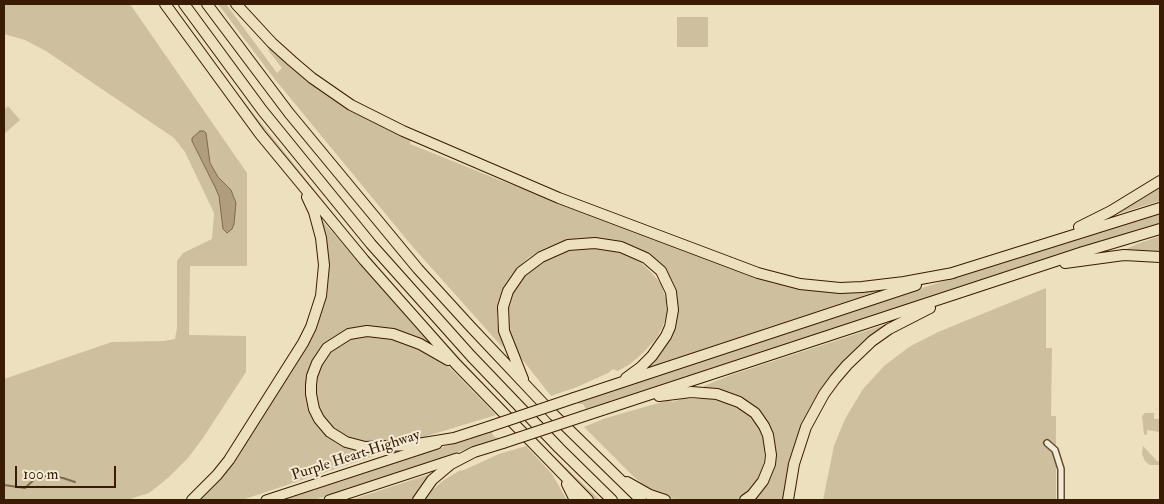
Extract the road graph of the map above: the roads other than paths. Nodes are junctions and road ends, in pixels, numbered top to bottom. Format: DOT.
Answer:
graph roads {
  1 [pos="165,4"];
  2 [pos="184,4"];
  3 [pos="207,4"];
  4 [pos="236,4"];
  5 [pos="1160,181"];
  6 [pos="301,185"];
  7 [pos="1160,208"];
  8 [pos="1160,229"];
  9 [pos="1035,246"];
  10 [pos="1160,257"];
  11 [pos="1032,269"];
  12 [pos="953,273"];
  13 [pos="961,292"];
  14 [pos="465,373"];
  15 [pos="524,382"];
  16 [pos="610,386"];
  17 [pos="621,403"];
  18 [pos="454,438"];
  19 [pos="1047,443"];
  20 [pos="474,452"];
  21 [pos="599,460"];
  22 [pos="553,465"];
  23 [pos="192,500"];
  24 [pos="266,500"];
  25 [pos="329,500"];
  26 [pos="418,500"];
  27 [pos="575,500"];
  28 [pos="588,500"];
  29 [pos="612,500"];
  30 [pos="641,500"];
  31 [pos="665,500"];
  32 [pos="745,500"];
  33 [pos="788,500"];
  34 [pos="1061,500"];
  1 -- 6 [label="highway"];
  2 -- 29 [label="highway"];
  3 -- 15 [label="highway"];
  4 -- 12 [label="highway"];
  5 -- 9 [label="highway"];
  6 -- 14 [label="highway"];
  6 -- 23 [label="highway"];
  7 -- 9 [label="highway"];
  8 -- 11 [label="highway"];
  9 -- 12 [label="highway"];
  10 -- 11 [label="highway"];
  11 -- 13 [label="highway"];
  12 -- 16 [label="highway"];
  13 -- 17 [label="highway"];
  13 -- 33 [label="highway"];
  14 -- 18 [label="highway"];
  14 -- 22 [label="highway"];
  15 -- 16 [label="highway"];
  15 -- 21 [label="highway"];
  16 -- 18 [label="highway, bridge"];
  17 -- 20 [label="highway, bridge"];
  17 -- 32 [label="highway"];
  18 -- 24 [label="main road, Purple Heart Highway"];
  19 -- 34 [label="street"];
  20 -- 25 [label="main road"];
  20 -- 26 [label="highway"];
  21 -- 30 [label="highway"];
  21 -- 31 [label="highway"];
  22 -- 27 [label="highway"];
  22 -- 28 [label="highway"];
}
